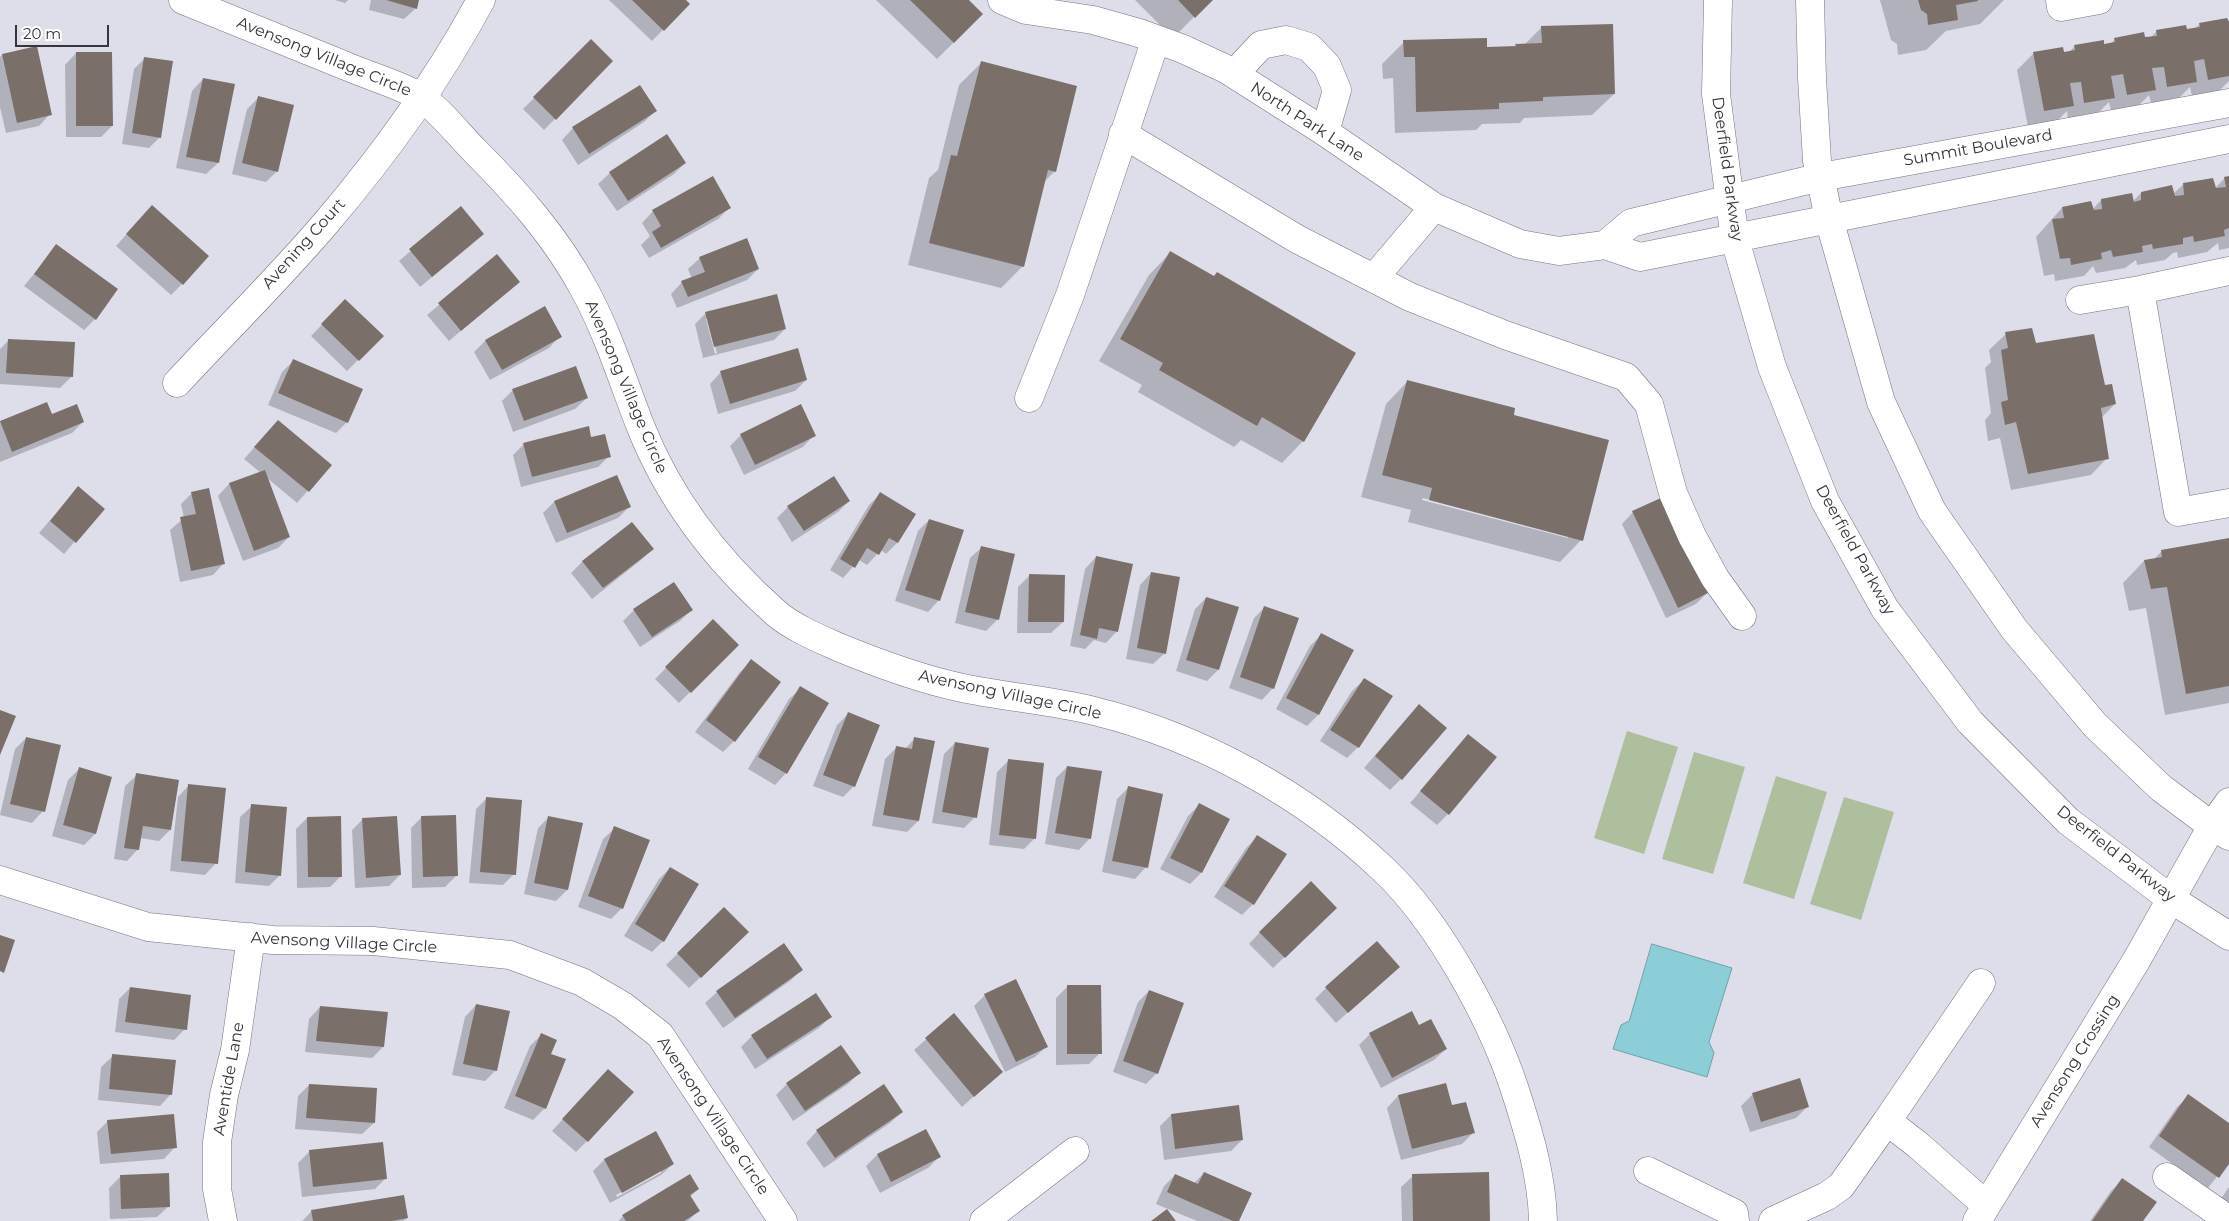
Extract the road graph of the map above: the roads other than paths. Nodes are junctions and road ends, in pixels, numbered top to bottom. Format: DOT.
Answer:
graph roads {
  1 [pos="183,0"];
  2 [pos="481,0"];
  3 [pos="1002,0"];
  4 [pos="1718,0"];
  5 [pos="1810,0"];
  6 [pos="2060,0"];
  7 [pos="2099,0"];
  8 [pos="1156,39"];
  9 [pos="1234,74"];
  10 [pos="422,97"];
  11 [pos="2229,102"];
  12 [pos="1325,132"];
  13 [pos="1123,134"];
  14 [pos="2229,139"];
  15 [pos="1821,177"];
  16 [pos="1729,198"];
  17 [pos="1434,207"];
  18 [pos="1829,219"];
  19 [pos="1735,240"];
  20 [pos="1605,245"];
  21 [pos="2229,271"];
  22 [pos="1374,278"];
  23 [pos="2140,290"];
  24 [pos="2080,300"];
  25 [pos="177,383"];
  26 [pos="1029,398"];
  27 [pos="2229,503"];
  28 [pos="1742,616"];
  29 [pos="2229,802"];
  30 [pos="2220,831"];
  31 [pos="0,880"];
  32 [pos="2171,899"];
  33 [pos="2229,936"];
  34 [pos="251,937"];
  35 [pos="1981,983"];
  36 [pos="1887,1121"];
  37 [pos="1075,1151"];
  38 [pos="1648,1170"];
  39 [pos="2167,1177"];
  40 [pos="1982,1213"];
  41 [pos="2229,1220"];
  42 [pos="222,1221"];
  43 [pos="783,1221"];
  44 [pos="984,1221"];
  45 [pos="1543,1221"];
  46 [pos="1735,1221"];
  47 [pos="1773,1221"];
  1 -- 10 [label="street, Avensong Village Circle"];
  2 -- 10 [label="street, Avening Court"];
  3 -- 8 [label="street, North Park Lane"];
  4 -- 16 [label="street, Deerfield Parkway"];
  5 -- 15 [label="street"];
  6 -- 7 [label="street"];
  8 -- 9 [label="street, North Park Lane"];
  8 -- 13 [label="street"];
  9 -- 12 [label="street, North Park Lane"];
  9 -- 12 [label="street"];
  10 -- 25 [label="street, Avening Court"];
  10 -- 45 [label="street, Avensong Village Circle"];
  11 -- 15 [label="street, Summit Boulevard"];
  12 -- 17 [label="street, North Park Lane"];
  13 -- 22 [label="street"];
  13 -- 26 [label="street"];
  14 -- 18 [label="street"];
  15 -- 16 [label="street, Summit Boulevard"];
  15 -- 18 [label="street"];
  16 -- 19 [label="street, Deerfield Parkway"];
  16 -- 20 [label="street"];
  17 -- 20 [label="street, North Park Lane"];
  17 -- 22 [label="street"];
  18 -- 19 [label="street"];
  18 -- 30 [label="street"];
  19 -- 20 [label="street, North Park Lane"];
  19 -- 32 [label="street, Deerfield Parkway"];
  21 -- 23 [label="street"];
  22 -- 28 [label="street"];
  23 -- 24 [label="street"];
  23 -- 27 [label="street"];
  29 -- 30 [label="street, Avensong Crossing"];
  30 -- 32 [label="street, Avensong Crossing"];
  31 -- 34 [label="street, Avensong Village Circle"];
  32 -- 33 [label="street, Deerfield Parkway"];
  32 -- 40 [label="street, Avensong Crossing"];
  34 -- 42 [label="street, Aventide Lane"];
  34 -- 43 [label="street, Avensong Village Circle"];
  35 -- 36 [label="street"];
  36 -- 40 [label="street"];
  36 -- 47 [label="street"];
  37 -- 44 [label="street"];
  38 -- 46 [label="street"];
  39 -- 41 [label="street"];
}
